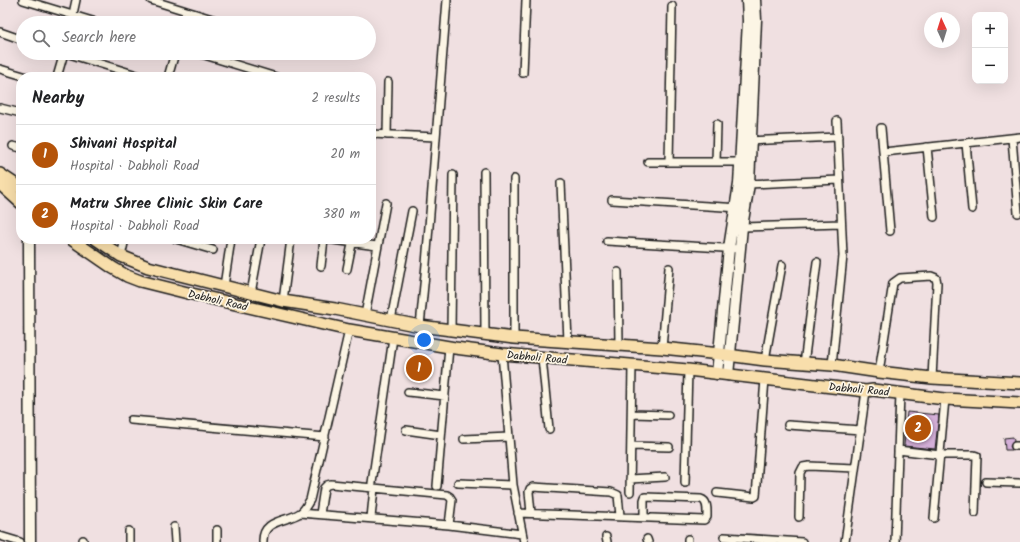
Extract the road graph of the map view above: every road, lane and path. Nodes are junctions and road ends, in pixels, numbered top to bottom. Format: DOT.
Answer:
graph roads {
  1 [pos="23,0"];
  2 [pos="76,0"];
  3 [pos="151,0"];
  4 [pos="447,0"];
  5 [pos="526,0"];
  6 [pos="747,0"];
  7 [pos="755,0"];
  8 [pos="672,6"];
  9 [pos="186,11"];
  10 [pos="72,15"];
  11 [pos="75,16"];
  12 [pos="185,16"];
  13 [pos="202,16"];
  14 [pos="0,32"];
  15 [pos="16,38"];
  16 [pos="750,47"];
  17 [pos="63,60"];
  18 [pos="88,60"];
  19 [pos="173,60"];
  20 [pos="221,60"];
  21 [pos="0,69"];
  22 [pos="59,72"];
  23 [pos="127,72"];
  24 [pos="169,72"];
  25 [pos="260,72"];
  26 [pos="16,74"];
  27 [pos="523,74"];
  28 [pos="388,82"];
  29 [pos="0,108"];
  30 [pos="16,113"];
  31 [pos="837,121"];
  32 [pos="717,124"];
  33 [pos="881,128"];
  34 [pos="376,134"];
  35 [pos="387,135"];
  36 [pos="436,137"];
  37 [pos="838,137"];
  38 [pos="1020,137"];
  39 [pos="1012,138"];
  40 [pos="746,141"];
  41 [pos="966,143"];
  42 [pos="13,146"];
  43 [pos="16,147"];
  44 [pos="927,147"];
  45 [pos="884,152"];
  46 [pos="648,162"];
  47 [pos="669,162"];
  48 [pos="716,162"];
  49 [pos="745,162"];
  50 [pos="484,172"];
  51 [pos="0,174"];
  52 [pos="453,175"];
  53 [pos="514,178"];
  54 [pos="839,180"];
  55 [pos="0,184"];
  56 [pos="561,184"];
  57 [pos="749,184"];
  58 [pos="16,185"];
  59 [pos="16,198"];
  60 [pos="612,200"];
  61 [pos="386,204"];
  62 [pos="740,208"];
  63 [pos="972,209"];
  64 [pos="412,211"];
  65 [pos="1018,213"];
  66 [pos="934,217"];
  67 [pos="841,224"];
  68 [pos="742,227"];
  69 [pos="890,231"];
  70 [pos="607,241"];
  71 [pos="29,244"];
  72 [pos="78,244"];
  73 [pos="103,244"];
  74 [pos="124,244"];
  75 [pos="193,244"];
  76 [pos="230,244"];
  77 [pos="260,244"];
  78 [pos="290,244"];
  79 [pos="324,244"];
  80 [pos="351,244"];
  81 [pos="367,244"];
  82 [pos="377,246"];
  83 [pos="729,248"];
  84 [pos="740,249"];
  85 [pos="213,250"];
  86 [pos="121,256"];
  87 [pos="816,262"];
  88 [pos="782,265"];
  89 [pos="320,266"];
  90 [pos="669,268"];
  91 [pos="347,269"];
  92 [pos="618,272"];
  93 [pos="224,286"];
  94 [pos="731,289"];
  95 [pos="251,293"];
  96 [pos="283,301"];
  97 [pos="365,315"];
  98 [pos="391,320"];
  99 [pos="420,326"];
  100 [pos="349,330"];
  101 [pos="451,331"];
  102 [pos="484,334"];
  103 [pos="393,338"];
  104 [pos="514,338"];
  105 [pos="568,341"];
  106 [pos="619,344"];
  107 [pos="449,347"];
  108 [pos="662,348"];
  109 [pos="502,354"];
  110 [pos="725,354"];
  111 [pos="542,358"];
  112 [pos="766,360"];
  113 [pos="804,364"];
  114 [pos="632,365"];
  115 [pos="832,365"];
  116 [pos="688,370"];
  117 [pos="879,372"];
  118 [pos="723,375"];
  119 [pos="932,378"];
  120 [pos="765,380"];
  121 [pos="1020,383"];
  122 [pos="866,390"];
  123 [pos="408,392"];
  124 [pos="900,393"];
  125 [pos="445,396"];
  126 [pos="944,399"];
  127 [pos="1020,403"];
  128 [pos="632,414"];
  129 [pos="668,415"];
  130 [pos="131,420"];
  131 [pos="788,425"];
  132 [pos="549,429"];
  133 [pos="406,430"];
  134 [pos="861,430"];
  135 [pos="441,435"];
  136 [pos="325,437"];
  137 [pos="509,437"];
  138 [pos="464,439"];
  139 [pos="631,446"];
  140 [pos="668,447"];
  141 [pos="898,450"];
  142 [pos="940,455"];
  143 [pos="856,468"];
  144 [pos="665,477"];
  145 [pos="630,479"];
  146 [pos="686,482"];
  147 [pos="986,482"];
  148 [pos="458,483"];
  149 [pos="1020,483"];
  150 [pos="513,484"];
  151 [pos="373,485"];
  152 [pos="437,486"];
  153 [pos="630,492"];
  154 [pos="716,493"];
  155 [pos="300,513"];
  156 [pos="518,513"];
  157 [pos="531,513"];
  158 [pos="974,513"];
  159 [pos="320,514"];
  160 [pos="620,516"];
  161 [pos="799,516"];
  162 [pos="644,517"];
  163 [pos="371,518"];
  164 [pos="934,518"];
  165 [pos="449,525"];
  166 [pos="174,527"];
  167 [pos="217,530"];
  168 [pos="129,531"];
  169 [pos="522,534"];
  170 [pos="0,536"];
  171 [pos="724,537"];
  172 [pos="20,542"];
  173 [pos="30,542"];
  174 [pos="129,542"];
  175 [pos="175,542"];
  176 [pos="217,542"];
  177 [pos="263,542"];
  178 [pos="524,542"];
  179 [pos="802,542"];
  180 [pos="845,542"];
  181 [pos="895,542"];
  1 -- 10 [label="street"];
  2 -- 10 [label="street"];
  3 -- 9 [label="street"];
  4 -- 36 [label="street"];
  5 -- 27 [label="street"];
  6 -- 16 [label="street"];
  7 -- 16 [label="street"];
  8 -- 47 [label="street"];
  9 -- 12 [label="street"];
  9 -- 13 [label="street"];
  10 -- 11 [label="street"];
  14 -- 15 [label="street"];
  16 -- 40 [label="street"];
  17 -- 22 [label="street"];
  18 -- 23 [label="street"];
  19 -- 24 [label="street"];
  20 -- 25 [label="street"];
  21 -- 26 [label="street"];
  28 -- 35 [label="street"];
  29 -- 30 [label="street"];
  31 -- 37 [label="street"];
  32 -- 48 [label="street"];
  33 -- 45 [label="street"];
  34 -- 35 [label="street"];
  35 -- 36 [label="street"];
  36 -- 99 [label="street"];
  37 -- 40 [label="street"];
  37 -- 54 [label="street"];
  38 -- 39 [label="street"];
  39 -- 41 [label="street"];
  39 -- 65 [label="street"];
  40 -- 49 [label="street"];
  41 -- 44 [label="street"];
  41 -- 63 [label="street"];
  42 -- 43 [label="street"];
  44 -- 45 [label="street"];
  44 -- 66 [label="street"];
  45 -- 69 [label="street"];
  46 -- 47 [label="street"];
  47 -- 48 [label="street"];
  48 -- 49 [label="street"];
  49 -- 57 [label="street"];
  49 -- 62 [label="street"];
  50 -- 102 [label="street"];
  51 -- 58 [label="main road"];
  52 -- 101 [label="street"];
  53 -- 104 [label="street"];
  54 -- 57 [label="street"];
  54 -- 67 [label="street"];
  55 -- 59 [label="main road"];
  56 -- 105 [label="street"];
  57 -- 62 [label="street"];
  60 -- 62 [label="street"];
  61 -- 82 [label="street"];
  62 -- 68 [label="street"];
  62 -- 83 [label="street"];
  64 -- 98 [label="street"];
  67 -- 68 [label="street"];
  67 -- 115 [label="street"];
  68 -- 84 [label="street"];
  70 -- 83 [label="street"];
  71 -- 173 [label="street"];
  72 -- 100 [label="main road, Dabholi Road"];
  73 -- 86 [label="main road, Dabholi Road"];
  74 -- 86 [label="street"];
  75 -- 85 [label="street"];
  76 -- 93 [label="street"];
  77 -- 95 [label="street"];
  78 -- 96 [label="street"];
  79 -- 89 [label="street"];
  80 -- 91 [label="street"];
  81 -- 82 [label="street"];
  82 -- 97 [label="street"];
  83 -- 84 [label="street"];
  83 -- 94 [label="street"];
  84 -- 94 [label="street"];
  86 -- 93 [label="main road, Dabholi Road"];
  87 -- 113 [label="street"];
  88 -- 112 [label="street"];
  90 -- 108 [label="street"];
  92 -- 106 [label="street"];
  93 -- 95 [label="main road, Dabholi Road"];
  94 -- 110 [label="street"];
  95 -- 96 [label="main road, Dabholi Road"];
  96 -- 97 [label="main road, Dabholi Road"];
  97 -- 98 [label="main road, Dabholi Road"];
  98 -- 99 [label="main road, Dabholi Road"];
  99 -- 101 [label="main road, Dabholi Road"];
  100 -- 103 [label="main road, Dabholi Road"];
  100 -- 136 [label="street"];
  101 -- 102 [label="main road, Dabholi Road"];
  102 -- 104 [label="main road, Dabholi Road"];
  103 -- 107 [label="main road, Dabholi Road"];
  103 -- 151 [label="street"];
  104 -- 105 [label="main road, Dabholi Road"];
  105 -- 106 [label="main road, Dabholi Road"];
  106 -- 108 [label="main road, Dabholi Road"];
  107 -- 109 [label="main road, Dabholi Road"];
  107 -- 125 [label="street"];
  108 -- 110 [label="main road, Dabholi Road"];
  109 -- 111 [label="main road, Dabholi Road"];
  109 -- 137 [label="street"];
  110 -- 112 [label="main road, Dabholi Road"];
  110 -- 118 [label="street"];
  111 -- 114 [label="main road, Dabholi Road"];
  111 -- 132 [label="street"];
  112 -- 113 [label="main road, Dabholi Road"];
  113 -- 115 [label="main road, Dabholi Road"];
  114 -- 116 [label="main road, Dabholi Road"];
  114 -- 128 [label="street"];
  115 -- 117 [label="main road, Dabholi Road"];
  116 -- 118 [label="main road, Dabholi Road"];
  116 -- 146 [label="street"];
  117 -- 119 [label="main road, Dabholi Road"];
  117 -- 119 [label="street"];
  118 -- 120 [label="main road, Dabholi Road"];
  119 -- 121 [label="main road, Dabholi Road"];
  120 -- 122 [label="main road, Dabholi Road"];
  120 -- 154 [label="street"];
  122 -- 124 [label="main road, Dabholi Road"];
  122 -- 134 [label="street"];
  123 -- 125 [label="street"];
  124 -- 126 [label="main road, Dabholi Road"];
  124 -- 141 [label="street"];
  125 -- 135 [label="street"];
  126 -- 127 [label="main road, Dabholi Road"];
  126 -- 142 [label="street"];
  128 -- 129 [label="street"];
  128 -- 139 [label="street"];
  130 -- 136 [label="street"];
  131 -- 134 [label="street"];
  133 -- 135 [label="street"];
  134 -- 143 [label="street"];
  135 -- 152 [label="street"];
  136 -- 155 [label="street"];
  137 -- 138 [label="street"];
  137 -- 150 [label="street"];
  139 -- 140 [label="street"];
  139 -- 145 [label="street"];
  141 -- 142 [label="street"];
  141 -- 181 [label="street"];
  142 -- 158 [label="street"];
  142 -- 164 [label="street"];
  143 -- 161 [label="street"];
  143 -- 180 [label="street"];
  144 -- 145 [label="street"];
  145 -- 153 [label="street"];
  147 -- 149 [label="street"];
  148 -- 150 [label="street"];
  150 -- 156 [label="street"];
  151 -- 159 [label="street"];
  151 -- 163 [label="street"];
  151 -- 165 [label="street"];
  155 -- 159 [label="street"];
  155 -- 177 [label="street"];
  156 -- 157 [label="street"];
  156 -- 169 [label="street"];
  157 -- 160 [label="street"];
  157 -- 160 [label="street"];
  159 -- 163 [label="street"];
  160 -- 162 [label="street"];
  162 -- 162 [label="street"];
  163 -- 165 [label="street"];
  165 -- 169 [label="street"];
  166 -- 175 [label="street"];
  167 -- 176 [label="street"];
  168 -- 174 [label="street"];
  169 -- 178 [label="street"];
  170 -- 172 [label="street"];
  171 -- 179 [label="street"];
}
